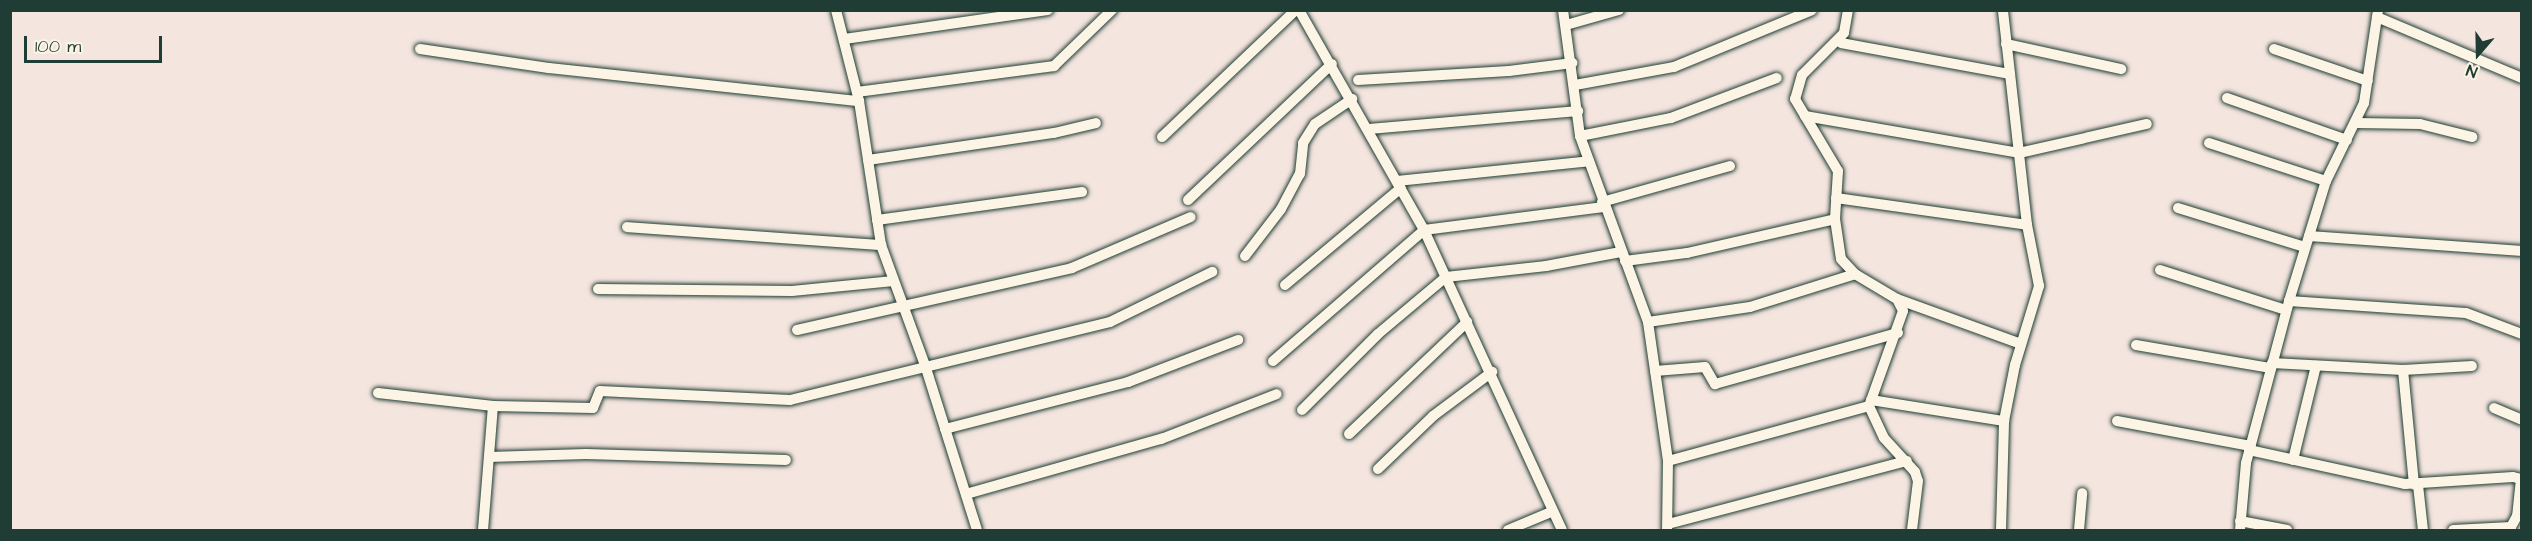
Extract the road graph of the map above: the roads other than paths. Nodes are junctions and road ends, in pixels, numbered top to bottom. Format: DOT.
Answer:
graph roads {
  1 [pos="836,10"];
  2 [pos="1047,10"];
  3 [pos="1112,10"];
  4 [pos="1298,10"];
  5 [pos="1563,10"];
  6 [pos="1619,10"];
  7 [pos="1812,10"];
  8 [pos="1848,10"];
  9 [pos="2004,10"];
  10 [pos="2378,14"];
  11 [pos="1566,25"];
  12 [pos="844,39"];
  13 [pos="1841,43"];
  14 [pos="2006,44"];
  15 [pos="420,49"];
  16 [pos="2274,49"];
  17 [pos="1572,63"];
  18 [pos="1332,64"];
  19 [pos="2121,69"];
  20 [pos="2010,74"];
  21 [pos="1777,78"];
  22 [pos="2522,78"];
  23 [pos="1358,80"];
  24 [pos="2368,81"];
  25 [pos="1575,85"];
  26 [pos="858,96"];
  27 [pos="2227,98"];
  28 [pos="1352,99"];
  29 [pos="1578,111"];
  30 [pos="1805,116"];
  31 [pos="1096,123"];
  32 [pos="2357,123"];
  33 [pos="2147,124"];
  34 [pos="1369,129"];
  35 [pos="1580,136"];
  36 [pos="1162,137"];
  37 [pos="2472,137"];
  38 [pos="2347,140"];
  39 [pos="2209,143"];
  40 [pos="2019,153"];
  41 [pos="868,160"];
  42 [pos="1589,162"];
  43 [pos="1731,166"];
  44 [pos="2326,181"];
  45 [pos="1399,184"];
  46 [pos="1082,192"];
  47 [pos="1836,198"];
  48 [pos="1188,200"];
  49 [pos="1603,204"];
  50 [pos="2178,208"];
  51 [pos="1191,217"];
  52 [pos="1835,219"];
  53 [pos="877,220"];
  54 [pos="2027,225"];
  55 [pos="627,227"];
  56 [pos="1424,230"];
  57 [pos="2307,241"];
  58 [pos="881,245"];
  59 [pos="2522,250"];
  60 [pos="1245,256"];
  61 [pos="1623,256"];
  62 [pos="2160,270"];
  63 [pos="1212,272"];
  64 [pos="1855,274"];
  65 [pos="1446,277"];
  66 [pos="894,281"];
  67 [pos="1285,285"];
  68 [pos="598,289"];
  69 [pos="1897,299"];
  70 [pos="2287,305"];
  71 [pos="904,306"];
  72 [pos="1467,322"];
  73 [pos="1648,322"];
  74 [pos="797,330"];
  75 [pos="1898,333"];
  76 [pos="2522,334"];
  77 [pos="1238,340"];
  78 [pos="2020,344"];
  79 [pos="2136,345"];
  80 [pos="1273,361"];
  81 [pos="925,365"];
  82 [pos="2272,365"];
  83 [pos="2316,366"];
  84 [pos="2472,366"];
  85 [pos="2403,370"];
  86 [pos="1655,371"];
  87 [pos="1492,372"];
  88 [pos="378,393"];
  89 [pos="1277,394"];
  90 [pos="1870,403"];
  91 [pos="493,406"];
  92 [pos="2494,408"];
  93 [pos="1302,410"];
  94 [pos="2522,420"];
  95 [pos="2004,421"];
  96 [pos="2117,421"];
  97 [pos="945,429"];
  98 [pos="1348,434"];
  99 [pos="2250,448"];
  100 [pos="489,457"];
  101 [pos="786,460"];
  102 [pos="2293,460"];
  103 [pos="1668,461"];
  104 [pos="1907,461"];
  105 [pos="1378,469"];
  106 [pos="2416,485"];
  107 [pos="2082,493"];
  108 [pos="966,494"];
  109 [pos="1551,512"];
  110 [pos="2520,514"];
  111 [pos="2240,526"];
  112 [pos="1668,527"];
  113 [pos="1910,530"];
  114 [pos="483,531"];
  115 [pos="976,531"];
  116 [pos="1508,531"];
  117 [pos="1562,531"];
  118 [pos="2001,531"];
  119 [pos="2079,531"];
  120 [pos="2287,531"];
  121 [pos="2422,531"];
  122 [pos="2453,531"];
  1 -- 12 [label="street"];
  2 -- 12 [label="street"];
  3 -- 26 [label="street"];
  4 -- 18 [label="street"];
  4 -- 36 [label="street"];
  5 -- 11 [label="street"];
  6 -- 11 [label="street"];
  7 -- 25 [label="street"];
  8 -- 30 [label="street"];
  9 -- 14 [label="street"];
  10 -- 22 [label="street"];
  10 -- 24 [label="street"];
  11 -- 17 [label="street"];
  12 -- 26 [label="street"];
  13 -- 20 [label="street"];
  14 -- 19 [label="street"];
  14 -- 20 [label="street"];
  15 -- 26 [label="street"];
  16 -- 24 [label="street"];
  17 -- 23 [label="street"];
  17 -- 25 [label="street"];
  18 -- 28 [label="street"];
  18 -- 48 [label="street"];
  20 -- 40 [label="street"];
  21 -- 35 [label="street"];
  24 -- 32 [label="street"];
  25 -- 29 [label="street"];
  26 -- 41 [label="street"];
  27 -- 38 [label="street"];
  28 -- 34 [label="street"];
  28 -- 60 [label="street"];
  29 -- 34 [label="street"];
  29 -- 35 [label="street"];
  30 -- 40 [label="street"];
  30 -- 47 [label="street"];
  31 -- 41 [label="street"];
  32 -- 37 [label="street"];
  32 -- 38 [label="street"];
  33 -- 40 [label="street"];
  34 -- 45 [label="street"];
  35 -- 42 [label="street"];
  38 -- 44 [label="street"];
  39 -- 44 [label="street"];
  40 -- 54 [label="street"];
  41 -- 53 [label="street"];
  42 -- 45 [label="street"];
  42 -- 49 [label="street"];
  43 -- 49 [label="street"];
  44 -- 57 [label="street"];
  45 -- 56 [label="street"];
  45 -- 67 [label="street"];
  46 -- 53 [label="street"];
  47 -- 52 [label="street"];
  47 -- 54 [label="street"];
  49 -- 56 [label="street"];
  49 -- 61 [label="street"];
  50 -- 57 [label="street"];
  51 -- 71 [label="street"];
  52 -- 61 [label="street"];
  52 -- 64 [label="street"];
  53 -- 58 [label="street"];
  54 -- 78 [label="street"];
  55 -- 58 [label="street"];
  56 -- 65 [label="street"];
  56 -- 80 [label="street"];
  57 -- 59 [label="street"];
  57 -- 70 [label="street"];
  58 -- 66 [label="street"];
  61 -- 65 [label="street"];
  61 -- 73 [label="street"];
  62 -- 70 [label="street"];
  63 -- 81 [label="street"];
  64 -- 69 [label="street"];
  64 -- 73 [label="street"];
  65 -- 72 [label="street"];
  65 -- 93 [label="street"];
  66 -- 68 [label="street"];
  66 -- 71 [label="street"];
  69 -- 75 [label="street"];
  69 -- 78 [label="street"];
  70 -- 76 [label="street"];
  70 -- 82 [label="street"];
  71 -- 74 [label="street"];
  71 -- 81 [label="street"];
  72 -- 87 [label="street"];
  72 -- 98 [label="street"];
  73 -- 86 [label="street"];
  75 -- 86 [label="street"];
  75 -- 90 [label="street"];
  77 -- 97 [label="street"];
  78 -- 95 [label="street"];
  79 -- 82 [label="street"];
  81 -- 91 [label="street"];
  81 -- 97 [label="street"];
  82 -- 83 [label="street"];
  82 -- 99 [label="street"];
  83 -- 85 [label="street"];
  83 -- 102 [label="street"];
  84 -- 85 [label="street"];
  85 -- 106 [label="street"];
  86 -- 103 [label="street"];
  87 -- 105 [label="street"];
  87 -- 109 [label="street"];
  88 -- 91 [label="street"];
  89 -- 108 [label="street"];
  90 -- 95 [label="street"];
  90 -- 103 [label="street"];
  90 -- 104 [label="street"];
  91 -- 100 [label="street"];
  92 -- 94 [label="street"];
  95 -- 118 [label="street"];
  96 -- 99 [label="street"];
  97 -- 108 [label="street"];
  99 -- 102 [label="street"];
  99 -- 111 [label="street"];
  100 -- 101 [label="street"];
  100 -- 114 [label="street"];
  102 -- 106 [label="street"];
  103 -- 112 [label="street"];
  104 -- 112 [label="street"];
  104 -- 113 [label="street"];
  106 -- 110 [label="street"];
  106 -- 121 [label="street"];
  107 -- 119 [label="street"];
  108 -- 115 [label="street"];
  109 -- 116 [label="street"];
  109 -- 117 [label="street"];
  110 -- 122 [label="street"];
  111 -- 120 [label="street"];
}
